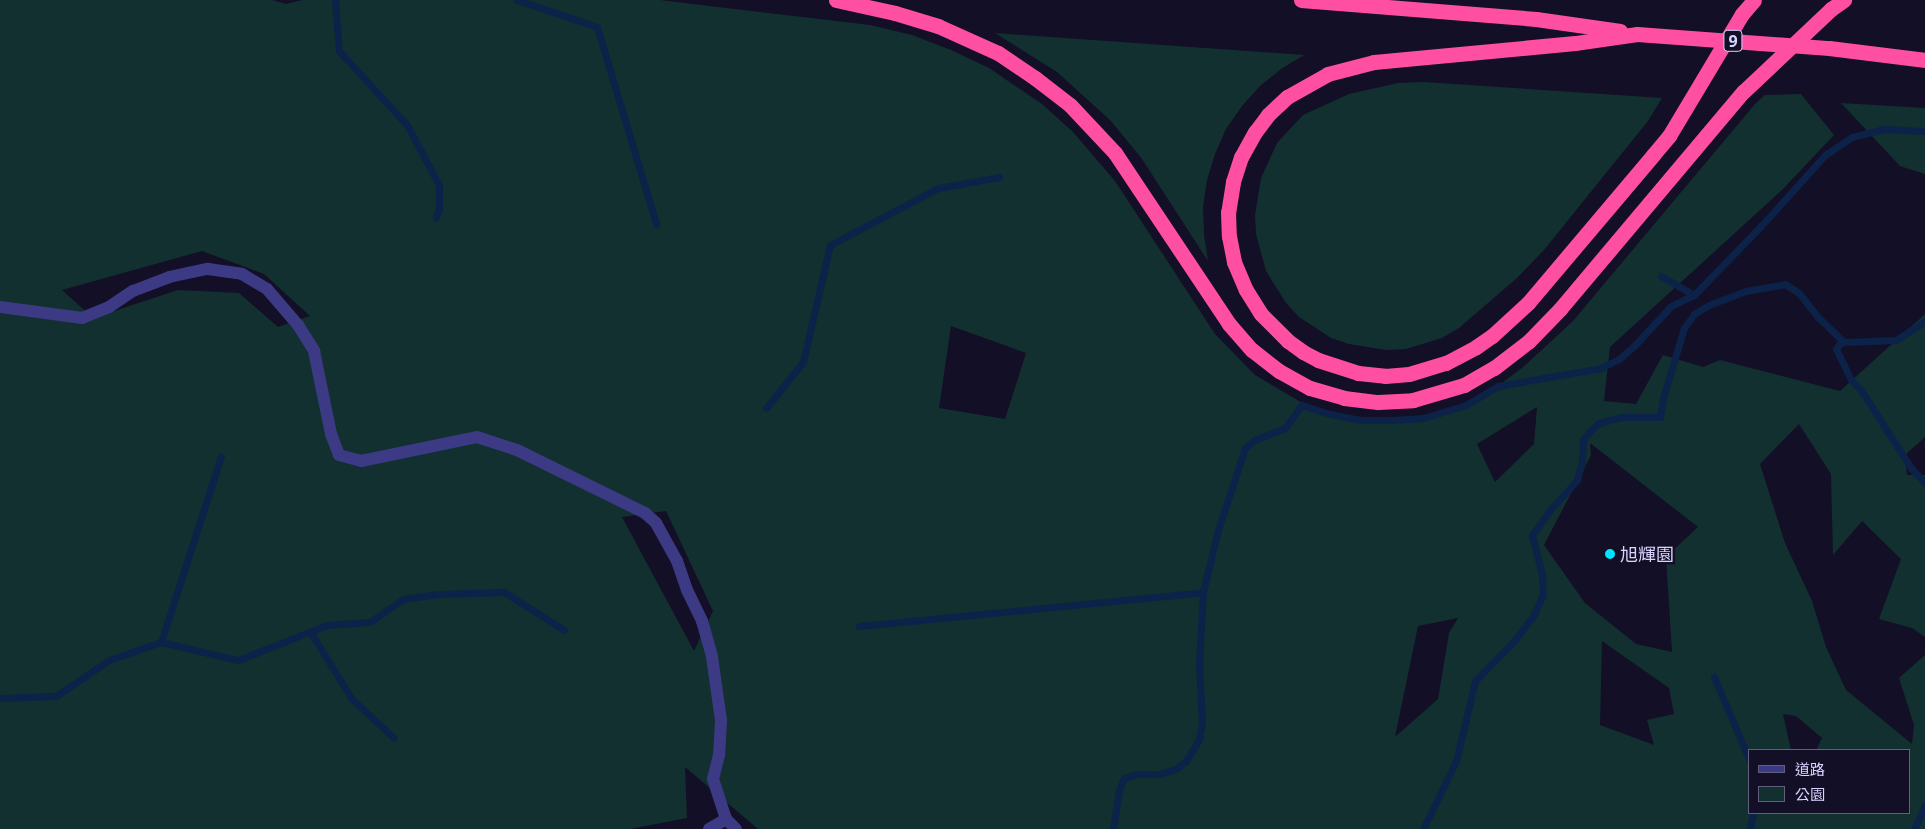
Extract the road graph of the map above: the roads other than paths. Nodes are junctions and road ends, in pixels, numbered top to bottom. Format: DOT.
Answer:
graph roads {
  1 [pos="836,0"];
  2 [pos="1300,0"];
  3 [pos="1754,0"];
  4 [pos="1844,0"];
  5 [pos="1637,34"];
  6 [pos="1925,60"];
  7 [pos="0,307"];
  8 [pos="726,819"];
  9 [pos="709,829"];
  10 [pos="736,829"];
  1 -- 4 [label="highway"];
  2 -- 5 [label="highway, 9"];
  3 -- 5 [label="highway"];
  5 -- 6 [label="highway, 9, bridge"];
  7 -- 8 [label="lane"];
  8 -- 9 [label="lane"];
  8 -- 10 [label="lane"];
}
